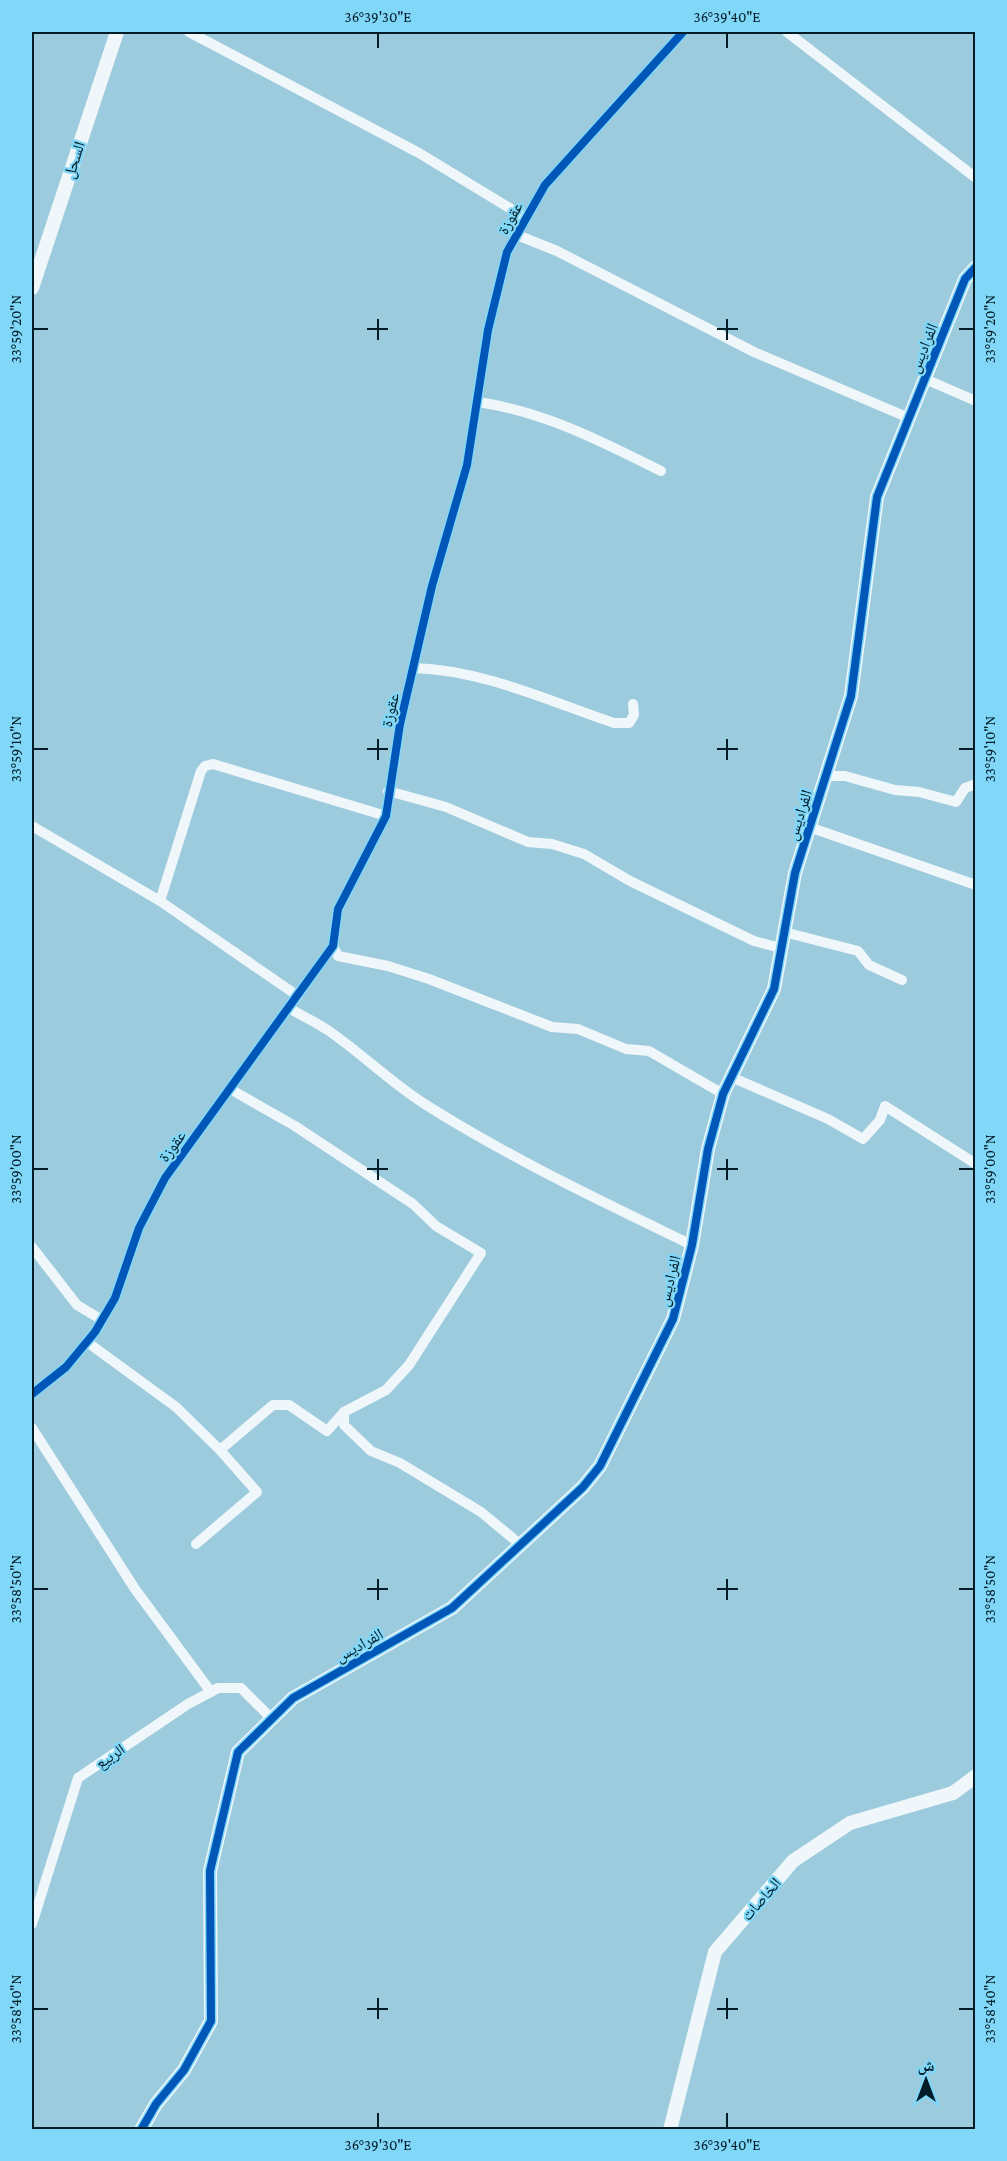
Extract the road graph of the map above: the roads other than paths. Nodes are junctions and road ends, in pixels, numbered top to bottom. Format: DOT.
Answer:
graph roads {
  1 [pos="117,32"];
  2 [pos="189,32"];
  3 [pos="683,32"];
  4 [pos="787,32"];
  5 [pos="975,178"];
  6 [pos="526,218"];
  7 [pos="517,235"];
  8 [pos="975,267"];
  9 [pos="970,281"];
  10 [pos="32,288"];
  11 [pos="925,379"];
  12 [pos="975,400"];
  13 [pos="478,402"];
  14 [pos="909,418"];
  15 [pos="661,471"];
  16 [pos="414,668"];
  17 [pos="633,704"];
  18 [pos="826,776"];
  19 [pos="975,784"];
  20 [pos="388,791"];
  21 [pos="386,816"];
  22 [pos="32,826"];
  23 [pos="809,827"];
  24 [pos="975,885"];
  25 [pos="160,901"];
  26 [pos="784,932"];
  27 [pos="333,946"];
  28 [pos="781,948"];
  29 [pos="902,980"];
  30 [pos="298,996"];
  31 [pos="289,1008"];
  32 [pos="731,1077"];
  33 [pos="230,1089"];
  34 [pos="723,1094"];
  35 [pos="975,1164"];
  36 [pos="692,1245"];
  37 [pos="32,1247"];
  38 [pos="102,1320"];
  39 [pos="87,1342"];
  40 [pos="32,1394"];
  41 [pos="344,1412"];
  42 [pos="32,1428"];
  43 [pos="220,1450"];
  44 [pos="196,1544"];
  45 [pos="521,1545"];
  46 [pos="211,1692"];
  47 [pos="270,1717"];
  48 [pos="975,1776"];
  49 [pos="32,1924"];
  50 [pos="141,2130"];
  51 [pos="670,2130"];
  1 -- 10 [label="street, السحل"];
  2 -- 6 [label="street"];
  3 -- 6 [label="street, عقوزة"];
  4 -- 5 [label="street"];
  6 -- 7 [label="street, عقوزة"];
  7 -- 13 [label="street, عقوزة"];
  7 -- 14 [label="street"];
  8 -- 9 [label="street, الفراديس"];
  9 -- 11 [label="street, الفراديس"];
  11 -- 12 [label="street"];
  11 -- 14 [label="street, الفراديس"];
  13 -- 15 [label="street"];
  13 -- 16 [label="street, عقوزة"];
  14 -- 18 [label="street, الفراديس"];
  16 -- 17 [label="street"];
  16 -- 20 [label="street, عقوزة"];
  18 -- 19 [label="street"];
  18 -- 23 [label="street, الفراديس"];
  20 -- 21 [label="street, عقوزة"];
  20 -- 28 [label="street"];
  21 -- 25 [label="street"];
  21 -- 27 [label="street, عقوزة"];
  22 -- 25 [label="street"];
  23 -- 24 [label="street"];
  23 -- 26 [label="street, الفراديس"];
  25 -- 30 [label="street"];
  26 -- 28 [label="street, الفراديس"];
  26 -- 29 [label="street"];
  27 -- 30 [label="street, عقوزة"];
  27 -- 34 [label="street"];
  28 -- 32 [label="street, الفراديس"];
  30 -- 31 [label="street, عقوزة"];
  31 -- 33 [label="street, عقوزة"];
  31 -- 36 [label="street"];
  32 -- 34 [label="street, الفراديس"];
  32 -- 35 [label="street"];
  33 -- 38 [label="street, عقوزة"];
  33 -- 41 [label="street"];
  34 -- 36 [label="street, الفراديس"];
  36 -- 45 [label="street, الفراديس"];
  37 -- 38 [label="street"];
  38 -- 39 [label="street, عقوزة"];
  39 -- 40 [label="street, عقوزة"];
  39 -- 43 [label="street"];
  41 -- 43 [label="street"];
  41 -- 45 [label="street"];
  42 -- 46 [label="street"];
  43 -- 44 [label="street"];
  45 -- 47 [label="street, الفراديس"];
  46 -- 47 [label="street, الربيع"];
  46 -- 49 [label="street, الربيع"];
  47 -- 50 [label="street, الفراديس"];
  48 -- 51 [label="street, الخاصات"];
}
